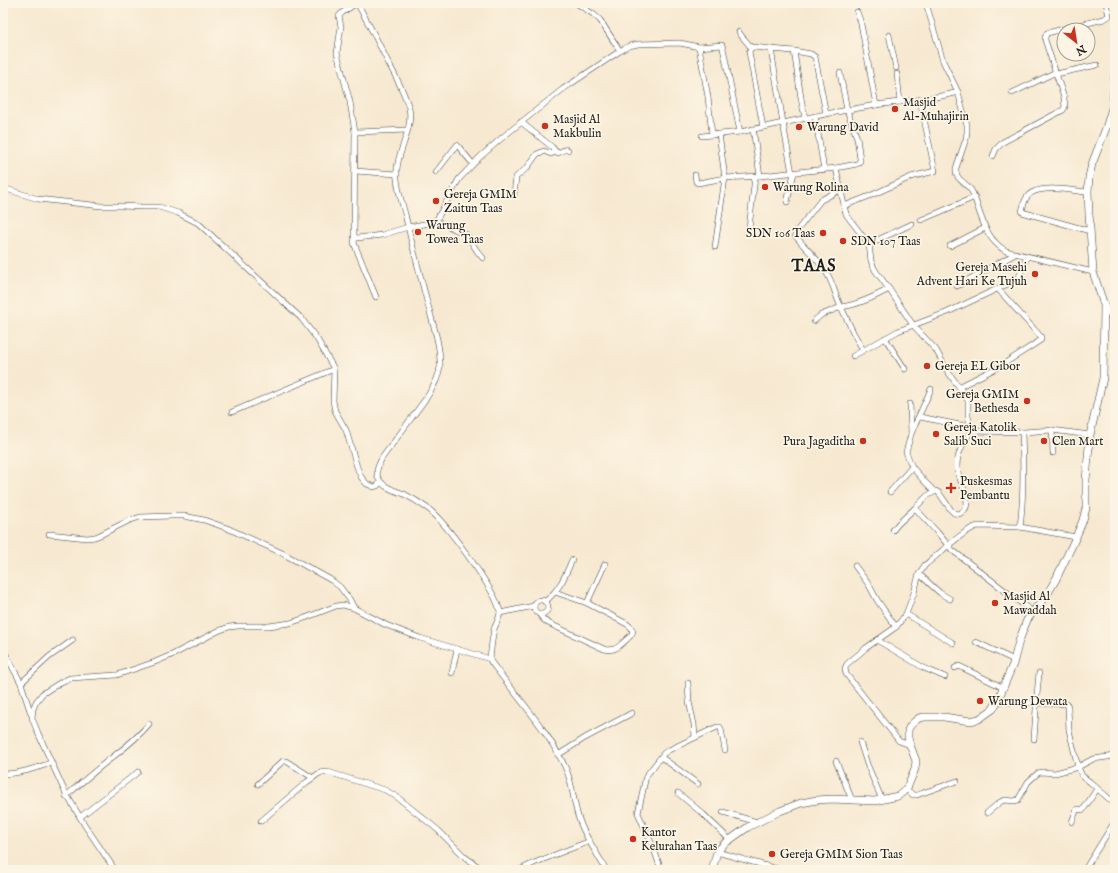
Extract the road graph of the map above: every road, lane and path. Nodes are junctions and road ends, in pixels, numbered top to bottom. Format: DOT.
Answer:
graph roads {
  1 [pos="576,3"];
  2 [pos="926,3"];
  3 [pos="1106,3"];
  4 [pos="354,5"];
  5 [pos="857,12"];
  6 [pos="739,32"];
  7 [pos="889,35"];
  8 [pos="699,47"];
  9 [pos="751,48"];
  10 [pos="770,49"];
  11 [pos="794,51"];
  12 [pos="620,52"];
  13 [pos="1098,65"];
  14 [pos="896,68"];
  15 [pos="840,73"];
  16 [pos="1056,73"];
  17 [pos="897,74"];
  18 [pos="1115,74"];
  19 [pos="958,92"];
  20 [pos="1012,93"];
  21 [pos="920,100"];
  22 [pos="903,102"];
  23 [pos="876,105"];
  24 [pos="847,110"];
  25 [pos="826,114"];
  26 [pos="815,116"];
  27 [pos="805,118"];
  28 [pos="522,122"];
  29 [pos="783,123"];
  30 [pos="763,127"];
  31 [pos="753,129"];
  32 [pos="407,130"];
  33 [pos="355,132"];
  34 [pos="740,132"];
  35 [pos="720,134"];
  36 [pos="712,135"];
  37 [pos="702,136"];
  38 [pos="568,150"];
  39 [pos="555,152"];
  40 [pos="993,156"];
  41 [pos="473,164"];
  42 [pos="836,168"];
  43 [pos="824,170"];
  44 [pos="355,171"];
  45 [pos="436,172"];
  46 [pos="793,173"];
  47 [pos="397,174"];
  48 [pos="695,175"];
  49 [pos="757,176"];
  50 [pos="725,178"];
  51 [pos="3,188"];
  52 [pos="840,190"];
  53 [pos="1088,192"];
  54 [pos="514,195"];
  55 [pos="975,197"];
  56 [pos="787,202"];
  57 [pos="844,206"];
  58 [pos="921,220"];
  59 [pos="434,221"];
  60 [pos="912,224"];
  61 [pos="408,227"];
  62 [pos="749,228"];
  63 [pos="986,228"];
  64 [pos="1090,231"];
  65 [pos="354,237"];
  66 [pos="869,244"];
  67 [pos="950,246"];
  68 [pos="715,247"];
  69 [pos="1015,254"];
  70 [pos="1028,256"];
  71 [pos="483,258"];
  72 [pos="1092,272"];
  73 [pos="957,286"];
  74 [pos="889,289"];
  75 [pos="998,289"];
  76 [pos="376,297"];
  77 [pos="1104,304"];
  78 [pos="841,307"];
  79 [pos="814,321"];
  80 [pos="913,324"];
  81 [pos="1115,325"];
  82 [pos="885,338"];
  83 [pos="863,350"];
  84 [pos="853,356"];
  85 [pos="334,369"];
  86 [pos="904,369"];
  87 [pos="959,387"];
  88 [pos="931,389"];
  89 [pos="910,404"];
  90 [pos="232,412"];
  91 [pos="918,418"];
  92 [pos="971,429"];
  93 [pos="1052,430"];
  94 [pos="1024,432"];
  95 [pos="911,434"];
  96 [pos="1090,434"];
  97 [pos="1053,453"];
  98 [pos="912,467"];
  99 [pos="381,482"];
  100 [pos="934,491"];
  101 [pos="890,492"];
  102 [pos="915,508"];
  103 [pos="1023,528"];
  104 [pos="893,530"];
  105 [pos="49,534"];
  106 [pos="1076,537"];
  107 [pos="948,545"];
  108 [pos="572,560"];
  109 [pos="605,564"];
  110 [pos="855,566"];
  111 [pos="919,574"];
  112 [pos="555,592"];
  113 [pos="950,599"];
  114 [pos="546,602"];
  115 [pos="587,603"];
  116 [pos="534,606"];
  117 [pos="354,608"];
  118 [pos="1033,612"];
  119 [pos="500,613"];
  120 [pos="539,614"];
  121 [pos="906,614"];
  122 [pos="896,627"];
  123 [pos="73,640"];
  124 [pos="877,640"];
  125 [pos="976,642"];
  126 [pos="953,643"];
  127 [pos="457,649"];
  128 [pos="3,650"];
  129 [pos="490,659"];
  130 [pos="1014,660"];
  131 [pos="956,668"];
  132 [pos="452,673"];
  133 [pos="1039,673"];
  134 [pos="945,677"];
  135 [pos="21,683"];
  136 [pos="688,683"];
  137 [pos="1004,688"];
  138 [pos="998,700"];
  139 [pos="1036,704"];
  140 [pos="632,713"];
  141 [pos="32,718"];
  142 [pos="149,724"];
  143 [pos="695,737"];
  144 [pos="1034,739"];
  145 [pos="860,742"];
  146 [pos="910,746"];
  147 [pos="725,750"];
  148 [pos="558,755"];
  149 [pos="662,755"];
  150 [pos="1115,756"];
  151 [pos="836,761"];
  152 [pos="51,763"];
  153 [pos="1078,767"];
  154 [pos="138,772"];
  155 [pos="3,774"];
  156 [pos="312,778"];
  157 [pos="957,781"];
  158 [pos="258,784"];
  159 [pos="698,784"];
  160 [pos="906,789"];
  161 [pos="1097,789"];
  162 [pos="678,793"];
  163 [pos="66,796"];
  164 [pos="852,800"];
  165 [pos="882,800"];
  166 [pos="1115,804"];
  167 [pos="723,812"];
  168 [pos="987,813"];
  169 [pos="80,817"];
  170 [pos="261,821"];
  171 [pos="1115,821"];
  172 [pos="757,822"];
  173 [pos="1072,822"];
  174 [pos="730,840"];
  175 [pos="590,841"];
  176 [pos="717,852"];
  177 [pos="1087,866"];
  178 [pos="115,870"];
  179 [pos="482,870"];
  180 [pos="520,870"];
  181 [pos="606,870"];
  182 [pos="662,870"];
  183 [pos="712,870"];
  184 [pos="781,870"];
  1 -- 12 [label="street"];
  2 -- 19 [label="street"];
  3 -- 16 [label="street"];
  4 -- 32 [label="street"];
  4 -- 33 [label="street"];
  5 -- 23 [label="street"];
  6 -- 9 [label="street"];
  7 -- 14 [label="street"];
  8 -- 12 [label="street"];
  8 -- 34 [label="street"];
  8 -- 36 [label="street"];
  9 -- 10 [label="street"];
  9 -- 30 [label="street"];
  10 -- 11 [label="street"];
  10 -- 29 [label="street"];
  11 -- 25 [label="street"];
  11 -- 27 [label="street"];
  12 -- 28 [label="street"];
  13 -- 16 [label="street"];
  15 -- 24 [label="street"];
  16 -- 20 [label="street"];
  16 -- 40 [label="street"];
  17 -- 22 [label="street"];
  18 -- 53 [label="street"];
  19 -- 21 [label="street"];
  19 -- 55 [label="street"];
  21 -- 22 [label="street"];
  21 -- 57 [label="street"];
  22 -- 23 [label="street"];
  23 -- 24 [label="street"];
  24 -- 25 [label="street"];
  24 -- 42 [label="street"];
  25 -- 26 [label="street"];
  26 -- 27 [label="street"];
  26 -- 43 [label="street"];
  27 -- 29 [label="street"];
  28 -- 39 [label="street"];
  28 -- 41 [label="street"];
  29 -- 30 [label="street"];
  29 -- 46 [label="street"];
  30 -- 31 [label="street"];
  31 -- 34 [label="street"];
  31 -- 49 [label="street"];
  32 -- 33 [label="street"];
  32 -- 47 [label="street"];
  33 -- 44 [label="street"];
  34 -- 35 [label="street"];
  35 -- 36 [label="street"];
  35 -- 50 [label="street"];
  36 -- 37 [label="street"];
  38 -- 39 [label="street"];
  39 -- 54 [label="street"];
  41 -- 45 [label="street"];
  41 -- 59 [label="street"];
  42 -- 43 [label="street"];
  42 -- 52 [label="street"];
  43 -- 46 [label="street"];
  44 -- 47 [label="street"];
  44 -- 65 [label="street"];
  46 -- 49 [label="street"];
  46 -- 56 [label="street"];
  47 -- 61 [label="street"];
  48 -- 50 [label="street"];
  49 -- 50 [label="street"];
  49 -- 62 [label="street"];
  50 -- 68 [label="street"];
  51 -- 85 [label="street"];
  52 -- 57 [label="street"];
  52 -- 78 [label="street"];
  53 -- 64 [label="street"];
  53 -- 64 [label="street"];
  55 -- 58 [label="street"];
  55 -- 63 [label="street"];
  57 -- 66 [label="street"];
  59 -- 61 [label="street"];
  59 -- 71 [label="street"];
  60 -- 66 [label="street"];
  61 -- 65 [label="street"];
  61 -- 99 [label="street"];
  63 -- 67 [label="street"];
  63 -- 69 [label="street"];
  64 -- 72 [label="street"];
  65 -- 76 [label="street"];
  66 -- 74 [label="street"];
  69 -- 70 [label="street"];
  69 -- 73 [label="street"];
  70 -- 72 [label="street"];
  70 -- 75 [label="street"];
  72 -- 77 [label="street"];
  74 -- 78 [label="street"];
  74 -- 80 [label="street"];
  75 -- 80 [label="street"];
  75 -- 87 [label="street"];
  77 -- 81 [label="street"];
  77 -- 96 [label="street"];
  78 -- 79 [label="street"];
  78 -- 83 [label="street"];
  80 -- 82 [label="street"];
  80 -- 87 [label="street"];
  82 -- 83 [label="street"];
  82 -- 86 [label="street"];
  83 -- 84 [label="street"];
  85 -- 90 [label="street"];
  85 -- 99 [label="street"];
  87 -- 92 [label="street"];
  88 -- 91 [label="street"];
  89 -- 95 [label="street"];
  91 -- 92 [label="street"];
  91 -- 95 [label="street"];
  92 -- 94 [label="street"];
  92 -- 100 [label="street"];
  93 -- 94 [label="street"];
  93 -- 96 [label="street"];
  93 -- 97 [label="street"];
  94 -- 103 [label="street"];
  95 -- 98 [label="street"];
  96 -- 106 [label="street"];
  98 -- 100 [label="street"];
  98 -- 101 [label="street"];
  99 -- 119 [label="street"];
  100 -- 102 [label="street"];
  102 -- 104 [label="street"];
  102 -- 107 [label="street"];
  103 -- 106 [label="street"];
  103 -- 107 [label="street"];
  105 -- 117 [label="street"];
  106 -- 118 [label="street"];
  107 -- 111 [label="street"];
  107 -- 118 [label="street"];
  108 -- 112 [label="street"];
  109 -- 115 [label="street"];
  110 -- 122 [label="street"];
  111 -- 113 [label="street"];
  111 -- 121 [label="street"];
  112 -- 114 [label="street"];
  112 -- 115 [label="street"];
  114 -- 116 [label="street"];
  114 -- 120 [label="street"];
  115 -- 120 [label="street"];
  116 -- 119 [label="street"];
  116 -- 120 [label="street"];
  117 -- 127 [label="street"];
  117 -- 141 [label="street"];
  118 -- 130 [label="street"];
  119 -- 129 [label="street"];
  121 -- 122 [label="street"];
  121 -- 126 [label="street"];
  122 -- 124 [label="street"];
  123 -- 135 [label="street"];
  124 -- 134 [label="street"];
  124 -- 146 [label="street"];
  125 -- 130 [label="street"];
  127 -- 129 [label="street"];
  127 -- 132 [label="street"];
  128 -- 135 [label="street"];
  129 -- 148 [label="street"];
  130 -- 137 [label="street"];
  131 -- 137 [label="street"];
  133 -- 139 [label="street"];
  135 -- 141 [label="street"];
  136 -- 143 [label="street"];
  137 -- 138 [label="street"];
  138 -- 139 [label="street"];
  138 -- 146 [label="street"];
  139 -- 144 [label="street"];
  139 -- 153 [label="street"];
  140 -- 148 [label="street"];
  141 -- 152 [label="street"];
  142 -- 163 [label="street"];
  143 -- 147 [label="street"];
  143 -- 149 [label="street"];
  145 -- 165 [label="street"];
  146 -- 160 [label="street"];
  148 -- 175 [label="street"];
  149 -- 159 [label="street"];
  149 -- 182 [label="street"];
  150 -- 153 [label="street"];
  151 -- 164 [label="street"];
  152 -- 155 [label="street"];
  152 -- 163 [label="street"];
  153 -- 161 [label="street"];
  153 -- 168 [label="street"];
  154 -- 169 [label="street"];
  156 -- 158 [label="street"];
  156 -- 170 [label="street"];
  156 -- 179 [label="street"];
  157 -- 160 [label="street"];
  160 -- 165 [label="street"];
  161 -- 166 [label="street"];
  161 -- 173 [label="street"];
  162 -- 174 [label="street"];
  163 -- 169 [label="street"];
  164 -- 165 [label="street"];
  164 -- 172 [label="street"];
  167 -- 172 [label="street"];
  169 -- 178 [label="street"];
  171 -- 177 [label="street"];
  172 -- 174 [label="street"];
  174 -- 176 [label="street"];
  175 -- 180 [label="street"];
  175 -- 181 [label="street"];
  176 -- 183 [label="street"];
  176 -- 184 [label="street"];
}
